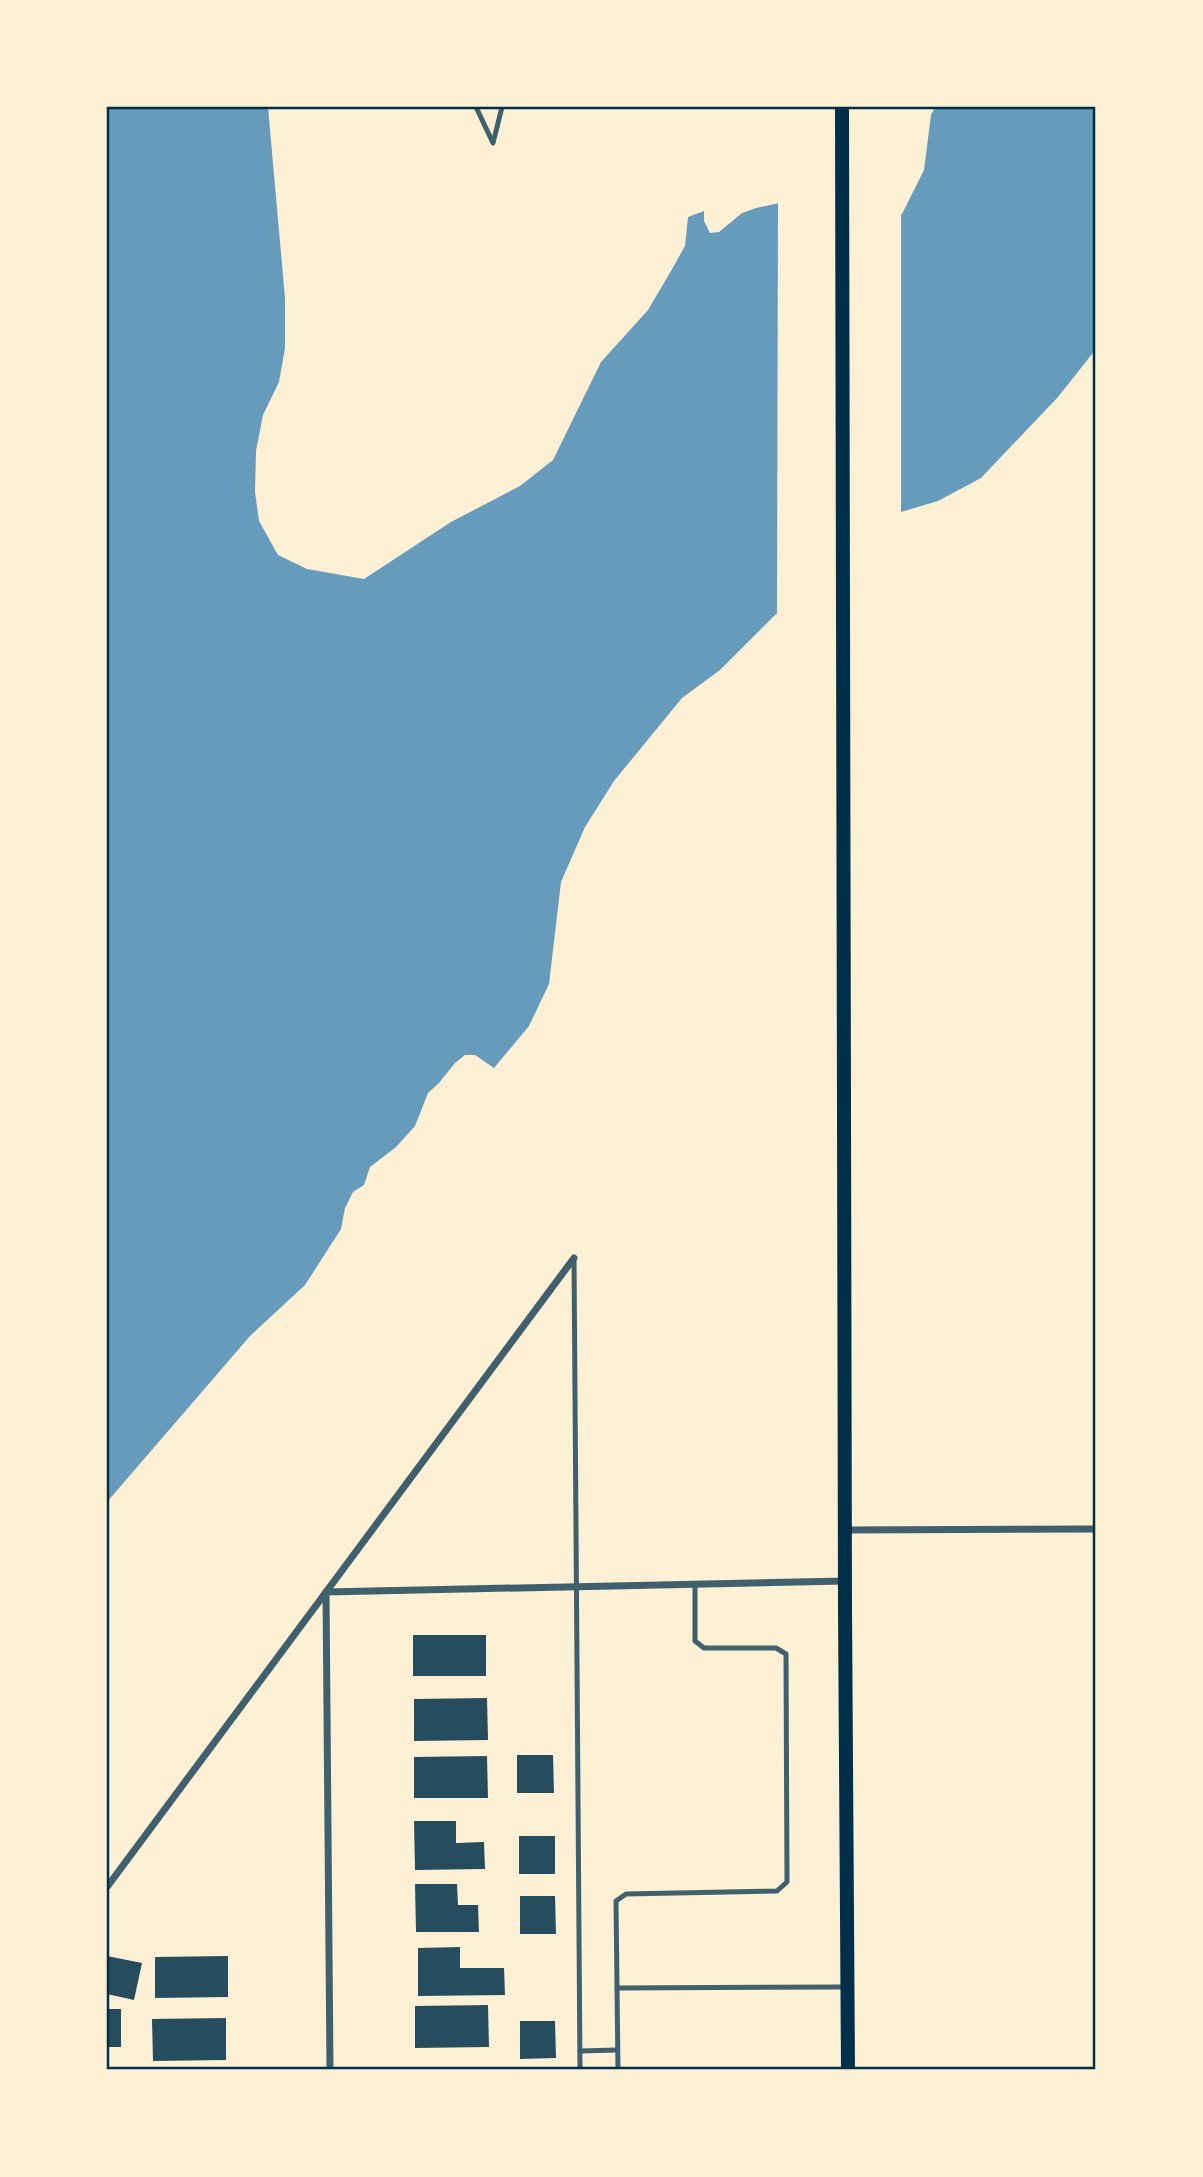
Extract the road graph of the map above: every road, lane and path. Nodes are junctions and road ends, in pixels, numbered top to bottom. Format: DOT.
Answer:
graph roads {
  1 [pos="475,107"];
  2 [pos="502,107"];
  3 [pos="842,107"];
  4 [pos="574,1258"];
  5 [pos="845,1530"];
  6 [pos="1096,1530"];
  7 [pos="845,1581"];
  8 [pos="695,1585"];
  9 [pos="576,1587"];
  10 [pos="326,1592"];
  11 [pos="107,1887"];
  12 [pos="848,1987"];
  13 [pos="617,1988"];
  14 [pos="617,2050"];
  15 [pos="580,2051"];
  16 [pos="330,2070"];
  17 [pos="580,2070"];
  18 [pos="618,2070"];
  19 [pos="848,2070"];
  1 -- 2 [label="lane"];
  3 -- 5 [label="main road"];
  4 -- 9 [label="lane"];
  4 -- 10 [label="street"];
  5 -- 6 [label="street"];
  5 -- 7 [label="main road"];
  7 -- 8 [label="street"];
  7 -- 12 [label="main road"];
  8 -- 9 [label="street"];
  8 -- 13 [label="lane"];
  9 -- 10 [label="street"];
  9 -- 15 [label="lane"];
  10 -- 11 [label="street"];
  10 -- 16 [label="street"];
  12 -- 13 [label="lane"];
  12 -- 19 [label="main road"];
  13 -- 14 [label="lane"];
  14 -- 15 [label="lane"];
  14 -- 18 [label="lane"];
  15 -- 17 [label="lane"];
}
